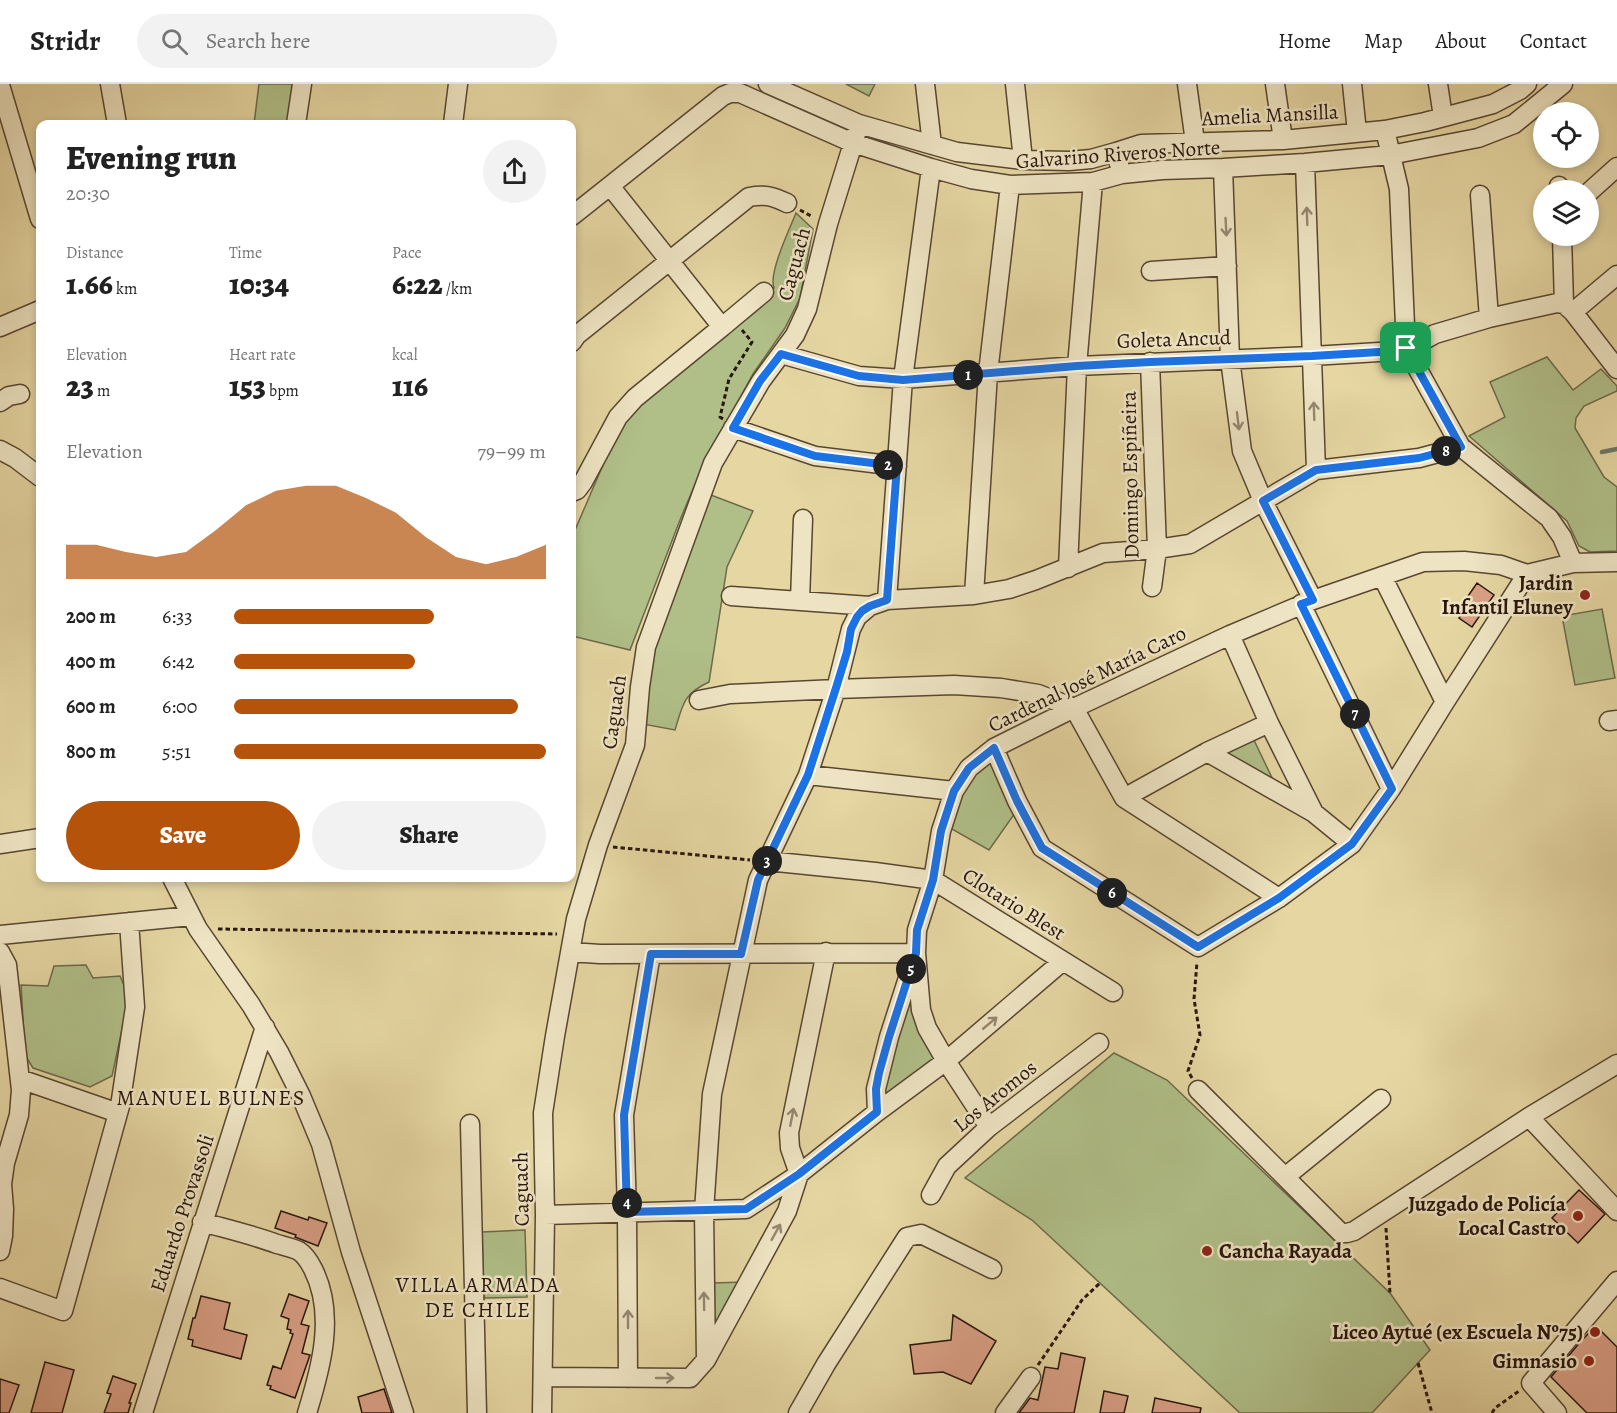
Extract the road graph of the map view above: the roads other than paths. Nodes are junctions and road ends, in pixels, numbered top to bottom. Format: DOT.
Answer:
graph roads {
  1 [pos="110,84"];
  2 [pos="302,84"];
  3 [pos="458,84"];
  4 [pos="768,84"];
  5 [pos="925,84"];
  6 [pos="1015,84"];
  7 [pos="1187,84"];
  8 [pos="1275,84"];
  9 [pos="1352,84"];
  10 [pos="1438,84"];
  11 [pos="1563,84"];
  12 [pos="0,85"];
  13 [pos="1522,86"];
  14 [pos="1443,117"];
  15 [pos="120,120"];
  16 [pos="297,120"];
  17 [pos="454,120"];
  18 [pos="859,124"];
  19 [pos="1385,130"];
  20 [pos="1357,132"];
  21 [pos="1283,140"];
  22 [pos="1195,142"];
  23 [pos="853,143"];
  24 [pos="932,145"];
  25 [pos="1116,152"];
  26 [pos="1390,155"];
  27 [pos="1023,160"];
  28 [pos="1305,163"];
  29 [pos="1617,167"];
  30 [pos="931,168"];
  31 [pos="1223,168"];
  32 [pos="1122,174"];
  33 [pos="1093,182"];
  34 [pos="1599,183"];
  35 [pos="1010,185"];
  36 [pos="610,186"];
  37 [pos="1480,195"];
  38 [pos="787,203"];
  39 [pos="36,206"];
  40 [pos="576,213"];
  41 [pos="1563,246"];
  42 [pos="669,261"];
  43 [pos="1227,266"];
  44 [pos="1151,271"];
  45 [pos="1617,275"];
  46 [pos="764,292"];
  47 [pos="1568,308"];
  48 [pos="36,312"];
  49 [pos="1489,318"];
  50 [pos="728,323"];
  51 [pos="0,327"];
  52 [pos="576,336"];
  53 [pos="1406,348"];
  54 [pos="781,354"];
  55 [pos="1312,356"];
  56 [pos="1230,359"];
  57 [pos="1150,362"];
  58 [pos="1077,366"];
  59 [pos="1617,369"];
  60 [pos="988,373"];
  61 [pos="903,380"];
  62 [pos="20,394"];
  63 [pos="0,402"];
  64 [pos="733,428"];
  65 [pos="1461,447"];
  66 [pos="0,450"];
  67 [pos="897,466"];
  68 [pos="1316,470"];
  69 [pos="36,474"];
  70 [pos="576,491"];
  71 [pos="1263,501"];
  72 [pos="803,519"];
  73 [pos="1157,549"];
  74 [pos="1617,562"];
  75 [pos="1573,563"];
  76 [pos="1068,568"];
  77 [pos="1527,574"];
  78 [pos="1382,576"];
  79 [pos="1152,587"];
  80 [pos="974,595"];
  81 [pos="731,596"];
  82 [pos="800,600"];
  83 [pos="1307,602"];
  84 [pos="878,603"];
  85 [pos="1230,635"];
  86 [pos="836,688"];
  87 [pos="699,700"];
  88 [pos="1445,702"];
  89 [pos="1074,708"];
  90 [pos="1269,723"];
  91 [pos="994,748"];
  92 [pos="1207,752"];
  93 [pos="808,775"];
  94 [pos="1392,789"];
  95 [pos="954,791"];
  96 [pos="1124,798"];
  97 [pos="1314,813"];
  98 [pos="36,839"];
  99 [pos="0,844"];
  100 [pos="1352,844"];
  101 [pos="767,861"];
  102 [pos="933,880"];
  103 [pos="174,882"];
  104 [pos="1279,898"];
  105 [pos="129,922"];
  106 [pos="194,923"];
  107 [pos="0,935"];
  108 [pos="0,952"];
  109 [pos="570,952"];
  110 [pos="825,952"];
  111 [pos="916,953"];
  112 [pos="651,954"];
  113 [pos="741,954"];
  114 [pos="1063,961"];
  115 [pos="1113,992"];
  116 [pos="265,1027"];
  117 [pos="1099,1043"];
  118 [pos="1617,1051"];
  119 [pos="946,1061"];
  120 [pos="1613,1066"];
  121 [pos="20,1080"];
  122 [pos="1198,1090"];
  123 [pos="1381,1099"];
  124 [pos="877,1112"];
  125 [pos="118,1113"];
  126 [pos="1530,1117"];
  127 [pos="470,1124"];
  128 [pos="989,1127"];
  129 [pos="799,1174"];
  130 [pos="1285,1177"];
  131 [pos="931,1195"];
  132 [pos="704,1211"];
  133 [pos="627,1212"];
  134 [pos="1617,1212"];
  135 [pos="544,1215"];
  136 [pos="202,1222"];
  137 [pos="0,1251"];
  138 [pos="992,1269"];
  139 [pos="1617,1281"];
  140 [pos="0,1288"];
  141 [pos="706,1360"];
  142 [pos="543,1377"];
  143 [pos="1030,1377"];
  144 [pos="628,1378"];
  145 [pos="143,1413"];
  146 [pos="307,1413"];
  147 [pos="404,1413"];
  148 [pos="477,1413"];
  149 [pos="542,1413"];
  150 [pos="798,1413"];
  151 [pos="1005,1413"];
  152 [pos="1557,1413"];
  1 -- 15 [label="street"];
  2 -- 16 [label="street"];
  3 -- 17 [label="street"];
  4 -- 18 [label="street, Amelia Mansilla"];
  5 -- 24 [label="street"];
  6 -- 27 [label="street"];
  7 -- 22 [label="street"];
  8 -- 21 [label="street"];
  9 -- 20 [label="street"];
  10 -- 14 [label="street"];
  11 -- 26 [label="street, Galvarino Riveros Norte"];
  12 -- 39 [label="street"];
  13 -- 14 [label="street, Amelia Mansilla"];
  14 -- 19 [label="street, Amelia Mansilla"];
  18 -- 23 [label="street, Caguach"];
  18 -- 24 [label="street, Amelia Mansilla"];
  19 -- 20 [label="street, Amelia Mansilla"];
  19 -- 26 [label="street"];
  20 -- 21 [label="street, Amelia Mansilla"];
  21 -- 22 [label="street, Amelia Mansilla"];
  22 -- 25 [label="street, Amelia Mansilla"];
  23 -- 30 [label="street, Galvarino Riveros Norte"];
  23 -- 36 [label="street, Galvarino Riveros Norte"];
  23 -- 54 [label="street, Caguach"];
  24 -- 27 [label="street, Amelia Mansilla"];
  25 -- 27 [label="street, Amelia Mansilla"];
  25 -- 32 [label="street"];
  26 -- 28 [label="street, Galvarino Riveros Norte"];
  26 -- 53 [label="street"];
  28 -- 31 [label="street, Galvarino Riveros Norte"];
  55 -- 28 [label="street, one-way"];
  29 -- 34 [label="street"];
  30 -- 35 [label="street, Galvarino Riveros Norte"];
  30 -- 61 [label="street"];
  31 -- 32 [label="street, Galvarino Riveros Norte"];
  31 -- 43 [label="street, one-way"];
  32 -- 33 [label="street, Galvarino Riveros Norte"];
  33 -- 35 [label="street, Galvarino Riveros Norte"];
  33 -- 58 [label="street"];
  35 -- 60 [label="street"];
  36 -- 40 [label="street, Galvarino Riveros Norte"];
  36 -- 42 [label="street"];
  37 -- 49 [label="street"];
  38 -- 42 [label="street"];
  41 -- 47 [label="street"];
  42 -- 50 [label="street"];
  42 -- 52 [label="street"];
  43 -- 44 [label="street"];
  43 -- 56 [label="street"];
  45 -- 47 [label="street"];
  46 -- 50 [label="street"];
  47 -- 49 [label="street, Goleta Ancud"];
  47 -- 59 [label="street"];
  48 -- 51 [label="street"];
  49 -- 53 [label="street, Goleta Ancud"];
  50 -- 70 [label="street"];
  53 -- 55 [label="street, Goleta Ancud"];
  53 -- 65 [label="street"];
  54 -- 61 [label="street, Goleta Ancud"];
  54 -- 64 [label="street, Caguach"];
  55 -- 56 [label="street, Goleta Ancud"];
  68 -- 55 [label="street, one-way"];
  56 -- 57 [label="street, Goleta Ancud"];
  56 -- 71 [label="street, one-way"];
  57 -- 58 [label="street, Goleta Ancud"];
  57 -- 73 [label="street, Domingo Espiñeira"];
  58 -- 60 [label="street, Goleta Ancud"];
  58 -- 76 [label="street"];
  60 -- 61 [label="street, Goleta Ancud"];
  60 -- 80 [label="street"];
  61 -- 67 [label="street"];
  62 -- 63 [label="street"];
  64 -- 67 [label="street"];
  64 -- 109 [label="street, Caguach"];
  65 -- 68 [label="street"];
  65 -- 75 [label="street"];
  66 -- 69 [label="street"];
  67 -- 84 [label="street"];
  68 -- 71 [label="street"];
  71 -- 73 [label="street"];
  71 -- 83 [label="street"];
  72 -- 82 [label="street"];
  73 -- 76 [label="street"];
  73 -- 79 [label="street, Domingo Espiñeira"];
  74 -- 75 [label="street"];
  75 -- 77 [label="street"];
  76 -- 80 [label="street"];
  77 -- 78 [label="street, Cardenal José María Caro"];
  77 -- 88 [label="street"];
  78 -- 83 [label="street, Cardenal José María Caro"];
  78 -- 88 [label="street"];
  80 -- 84 [label="street"];
  81 -- 82 [label="street"];
  82 -- 84 [label="street"];
  83 -- 85 [label="street, Cardenal José María Caro"];
  83 -- 94 [label="street"];
  84 -- 86 [label="street"];
  85 -- 89 [label="street, Cardenal José María Caro"];
  85 -- 90 [label="street"];
  86 -- 87 [label="street"];
  86 -- 89 [label="street"];
  86 -- 93 [label="street"];
  88 -- 94 [label="street"];
  89 -- 91 [label="street, Cardenal José María Caro"];
  89 -- 96 [label="street"];
  90 -- 92 [label="street"];
  90 -- 97 [label="street"];
  91 -- 95 [label="street, Cardenal José María Caro"];
  91 -- 104 [label="street"];
  92 -- 96 [label="street"];
  92 -- 97 [label="street"];
  93 -- 95 [label="street"];
  93 -- 101 [label="street"];
  94 -- 100 [label="street"];
  95 -- 102 [label="street, Cardenal José María Caro"];
  96 -- 104 [label="street"];
  97 -- 100 [label="street"];
  98 -- 99 [label="street"];
  100 -- 104 [label="street"];
  101 -- 102 [label="street, Clotario Blest"];
  101 -- 113 [label="street"];
  102 -- 111 [label="street, Cardenal José María Caro"];
  102 -- 114 [label="street, Clotario Blest"];
  103 -- 106 [label="street"];
  105 -- 106 [label="street"];
  105 -- 107 [label="street"];
  105 -- 125 [label="street"];
  106 -- 116 [label="street"];
  108 -- 121 [label="street"];
  109 -- 112 [label="street"];
  109 -- 135 [label="street, Caguach"];
  110 -- 111 [label="street"];
  110 -- 113 [label="street"];
  129 -- 110 [label="street, one-way"];
  111 -- 119 [label="street, Cardenal José María Caro"];
  111 -- 124 [label="street"];
  112 -- 113 [label="street"];
  112 -- 133 [label="street"];
  113 -- 132 [label="street"];
  114 -- 115 [label="street, Clotario Blest"];
  119 -- 114 [label="street, one-way"];
  116 -- 136 [label="street, Eduardo Provassoli"];
  116 -- 147 [label="street"];
  117 -- 128 [label="street, Los Aromos"];
  118 -- 120 [label="street"];
  119 -- 124 [label="street"];
  119 -- 128 [label="street, Cardenal José María Caro"];
  120 -- 126 [label="street"];
  121 -- 125 [label="street"];
  121 -- 137 [label="street"];
  122 -- 130 [label="street"];
  123 -- 130 [label="street"];
  124 -- 129 [label="street"];
  125 -- 140 [label="street"];
  126 -- 130 [label="street"];
  126 -- 134 [label="street"];
  127 -- 148 [label="street"];
  128 -- 131 [label="street, Los Aromos"];
  129 -- 132 [label="street"];
  141 -- 129 [label="street, one-way"];
  132 -- 133 [label="street"];
  141 -- 132 [label="street, one-way"];
  133 -- 135 [label="street"];
  144 -- 133 [label="street, one-way"];
  135 -- 142 [label="street, Caguach"];
  136 -- 145 [label="street, Eduardo Provassoli"];
  136 -- 146 [label="street"];
  138 -- 150 [label="street"];
  139 -- 152 [label="street"];
  144 -- 141 [label="street, one-way"];
  142 -- 144 [label="street"];
  142 -- 149 [label="street, Caguach"];
  143 -- 151 [label="street"];
}
